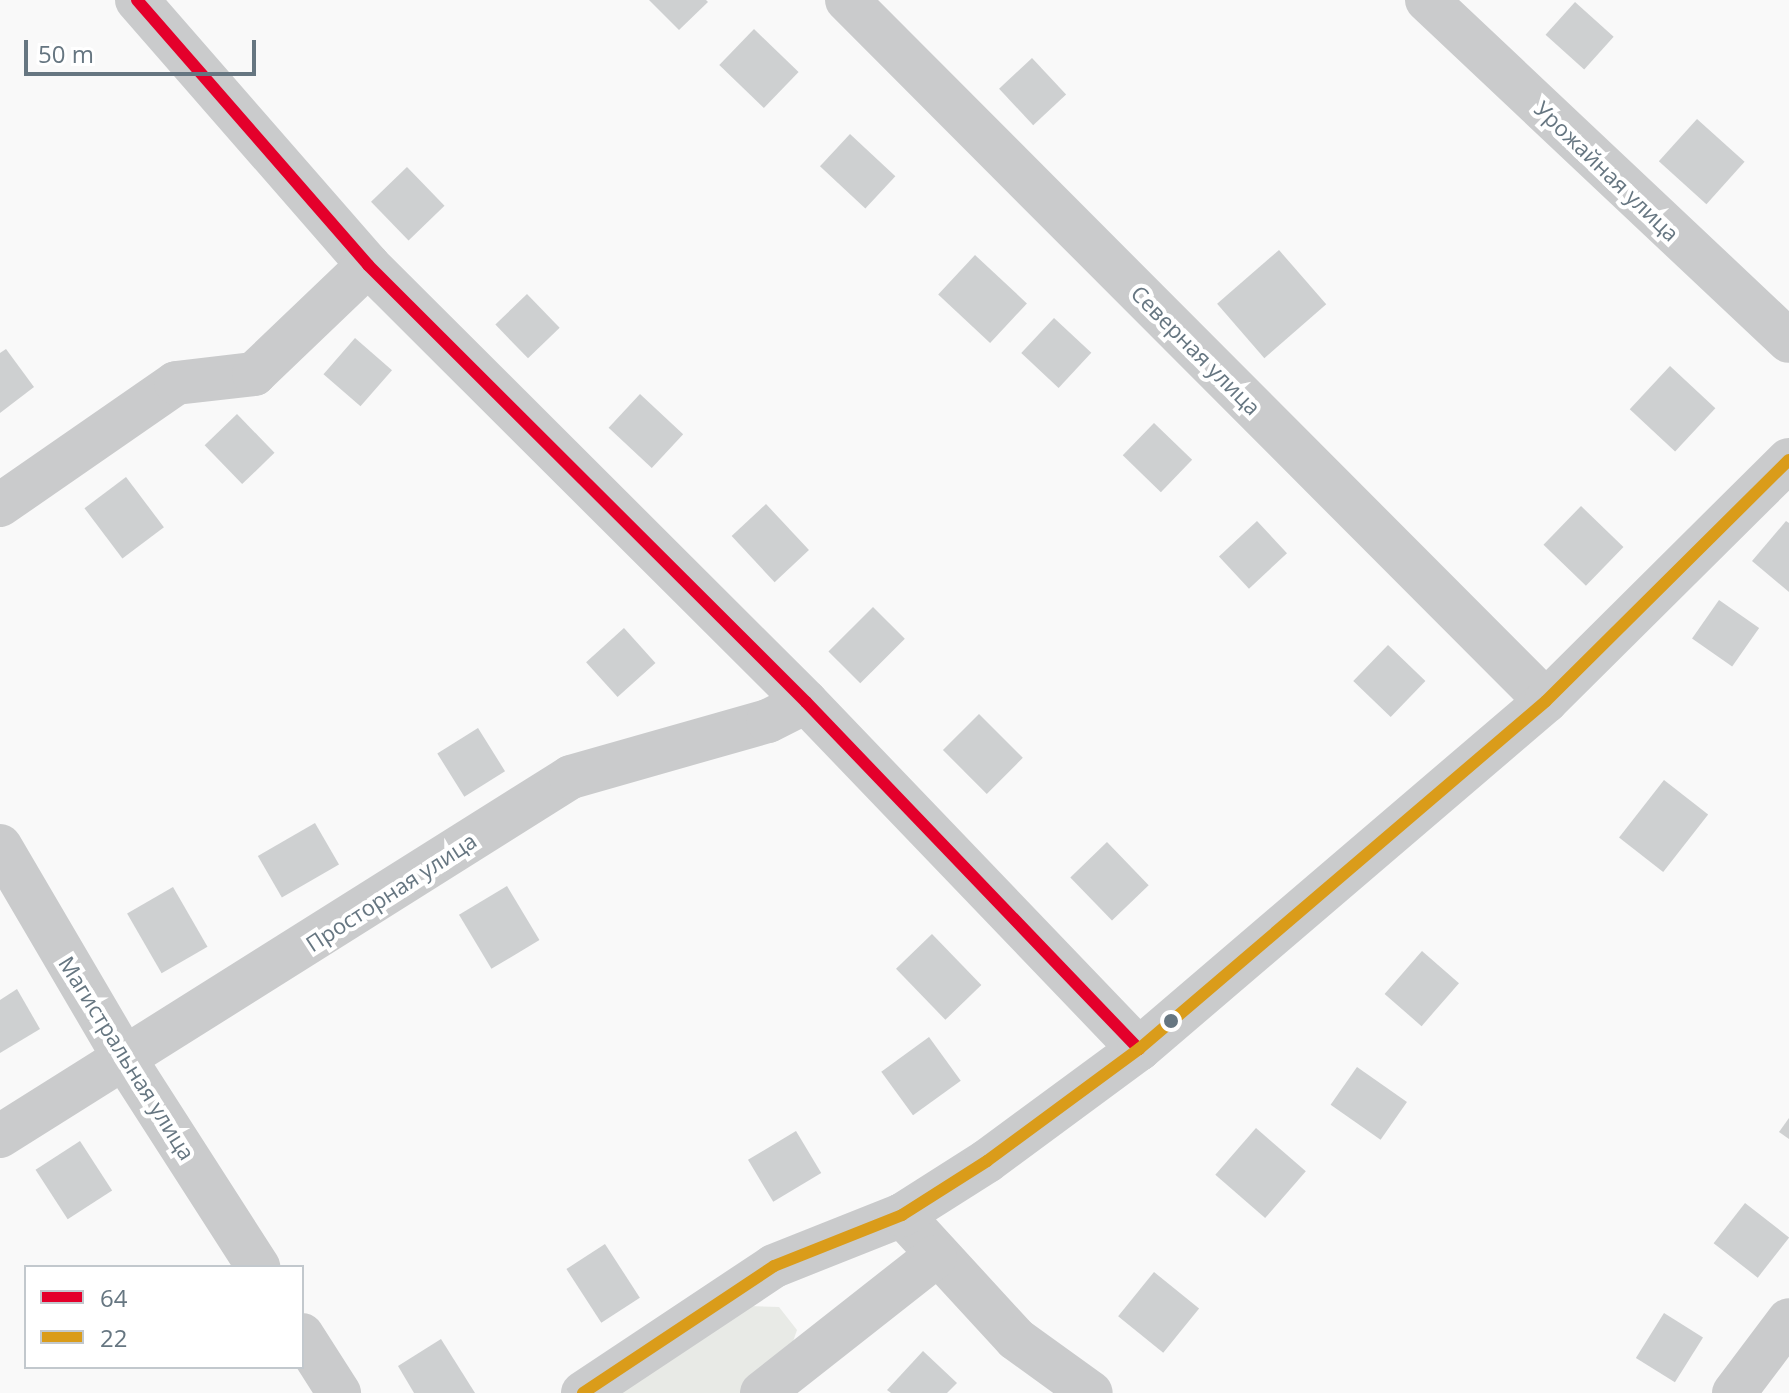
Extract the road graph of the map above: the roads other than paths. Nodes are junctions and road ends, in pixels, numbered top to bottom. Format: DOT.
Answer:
graph roads {
  1 [pos="137,0"];
  2 [pos="847,0"];
  3 [pos="1427,0"];
  4 [pos="368,265"];
  5 [pos="1789,341"];
  6 [pos="1789,460"];
  7 [pos="0,505"];
  8 [pos="1546,701"];
  9 [pos="806,702"];
  10 [pos="0,846"];
  11 [pos="1139,1049"];
  12 [pos="126,1061"];
  13 [pos="0,1136"];
  14 [pos="902,1215"];
  15 [pos="935,1257"];
  16 [pos="257,1265"];
  17 [pos="1789,1320"];
  18 [pos="304,1338"];
  19 [pos="339,1393"];
  20 [pos="583,1393"];
  21 [pos="762,1393"];
  22 [pos="1091,1393"];
  23 [pos="1734,1393"];
  1 -- 4 [label="street"];
  2 -- 8 [label="street, Северная улица"];
  3 -- 5 [label="street, Урожайная улица"];
  4 -- 7 [label="street"];
  4 -- 9 [label="street"];
  6 -- 8 [label="street"];
  8 -- 11 [label="street"];
  9 -- 11 [label="street"];
  9 -- 12 [label="street, Просторная улица"];
  10 -- 12 [label="street, Магистральная улица"];
  11 -- 14 [label="street"];
  12 -- 13 [label="street, Просторная улица"];
  12 -- 16 [label="street, Магистральная улица"];
  14 -- 15 [label="street"];
  14 -- 20 [label="street"];
  15 -- 21 [label="street"];
  15 -- 22 [label="street"];
  17 -- 23 [label="street"];
  18 -- 19 [label="street"];
}
